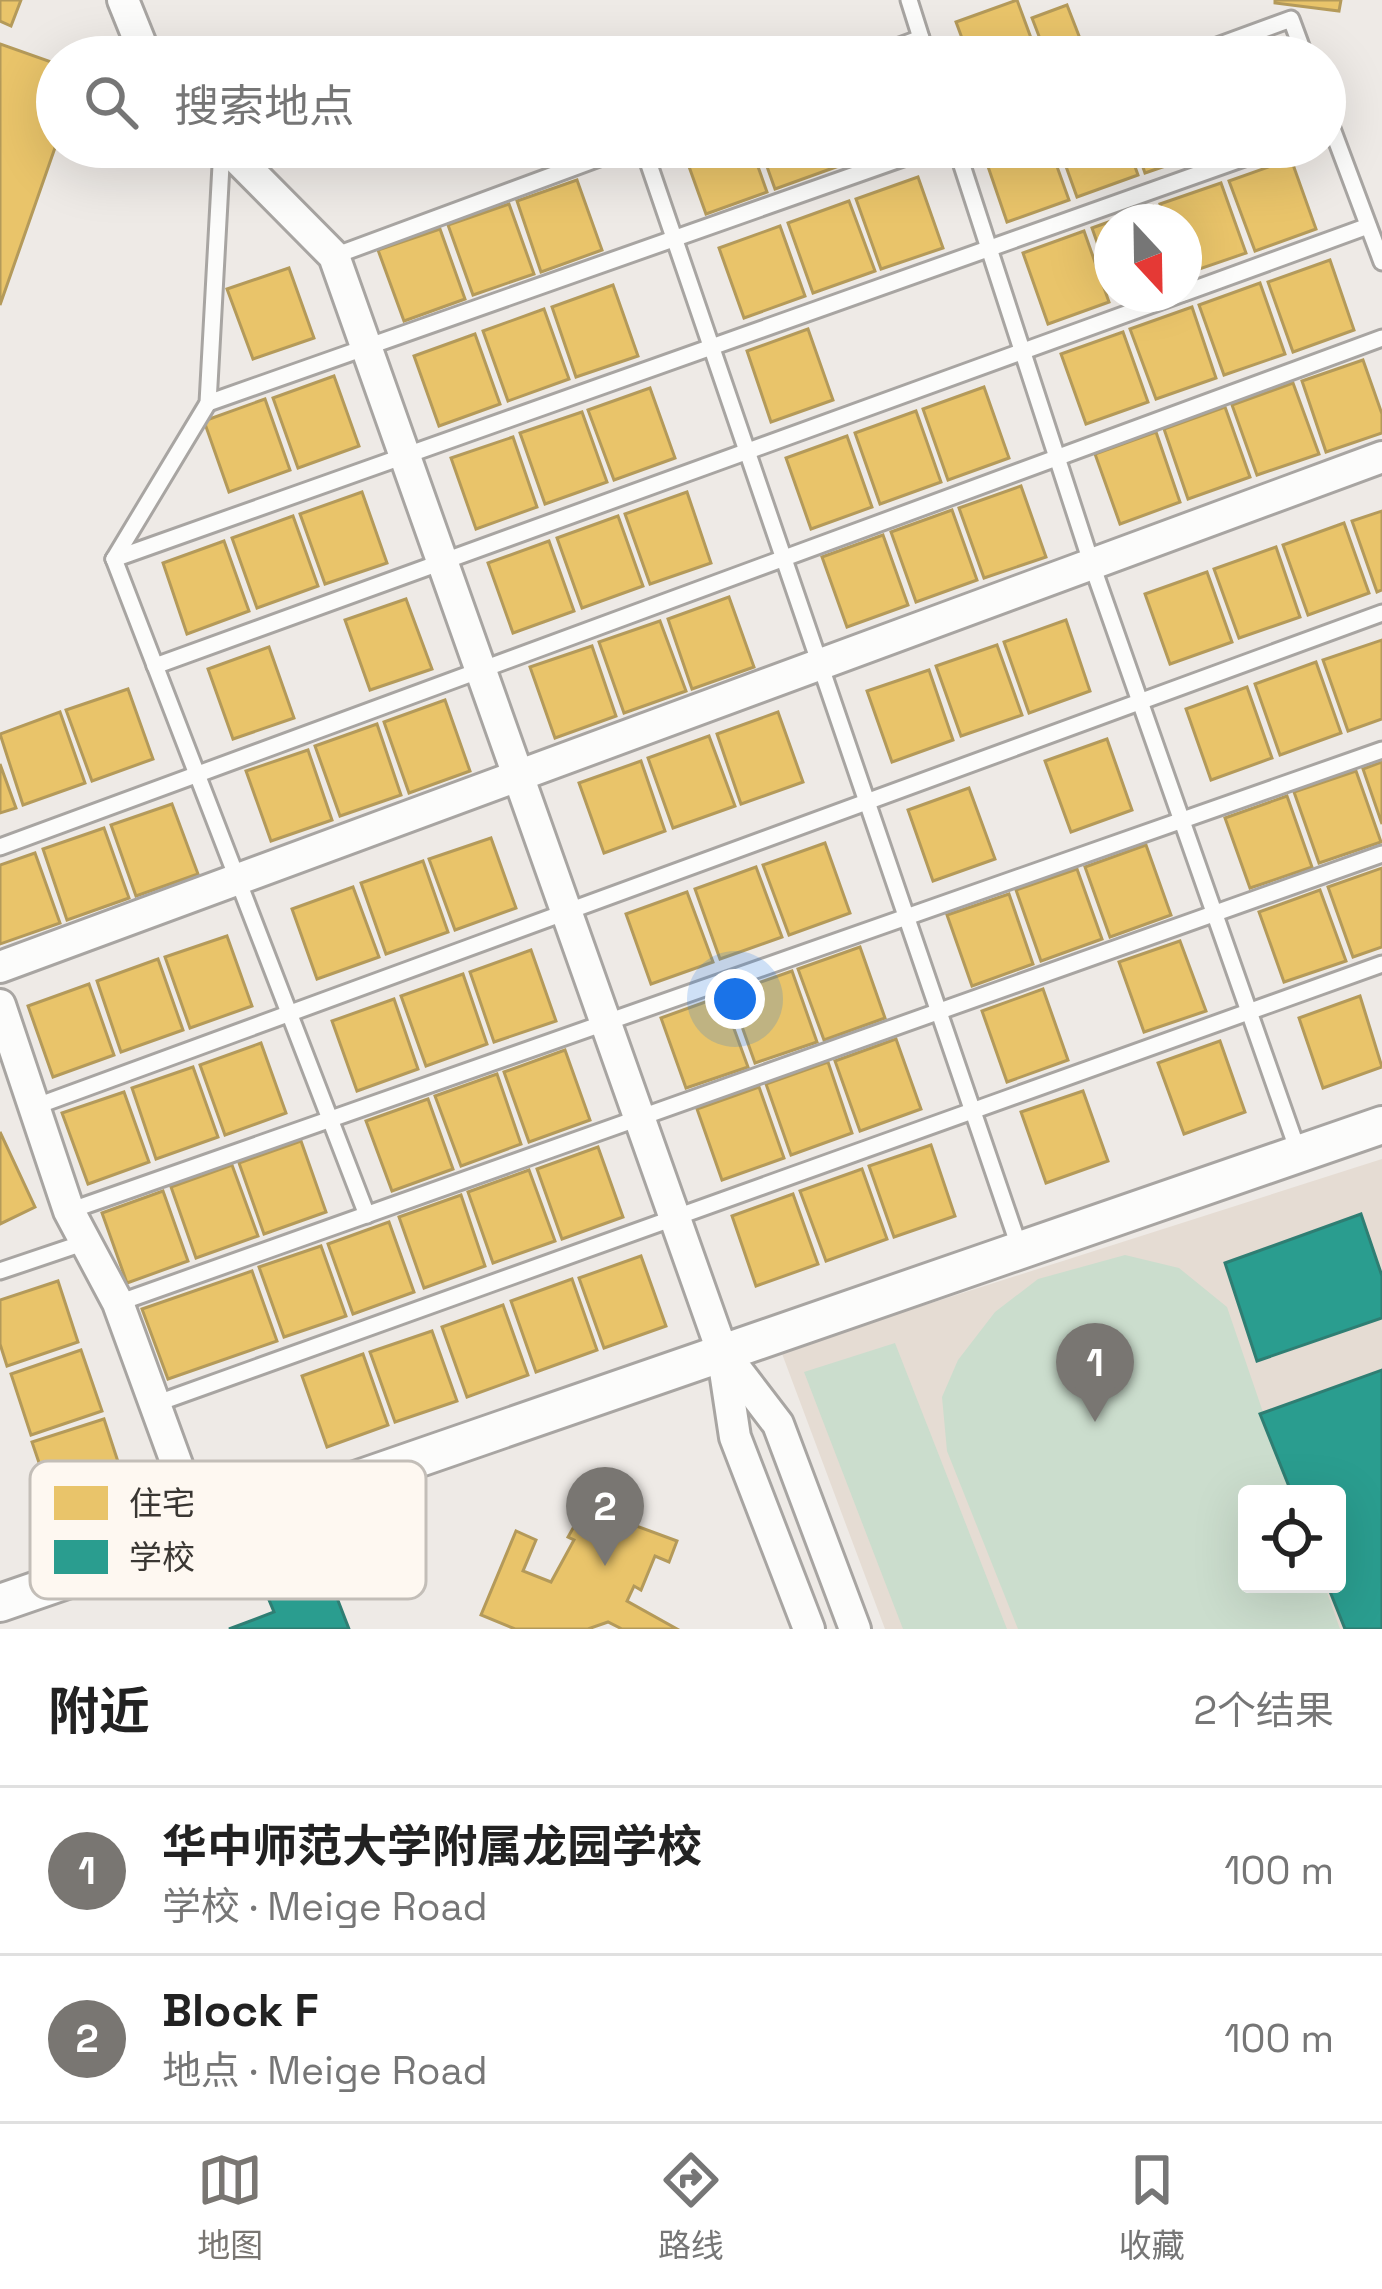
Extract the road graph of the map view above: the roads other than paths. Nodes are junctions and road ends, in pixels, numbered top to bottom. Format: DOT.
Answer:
graph roads {
  1 [pos="123,0"];
  2 [pos="909,0"];
  3 [pos="138,36"];
  4 [pos="920,36"];
  5 [pos="1244,36"];
  6 [pos="1297,36"];
  7 [pos="223,168"];
  8 [pos="245,168"];
  9 [pos="572,168"];
  10 [pos="650,168"];
  11 [pos="874,168"];
  12 [pos="963,168"];
  13 [pos="1216,168"];
  14 [pos="1345,168"];
  15 [pos="1368,226"];
  16 [pos="674,238"];
  17 [pos="990,248"];
  18 [pos="334,256"];
  19 [pos="1382,262"];
  20 [pos="1202,286"];
  21 [pos="1131,312"];
  22 [pos="1382,338"];
  23 [pos="367,346"];
  24 [pos="710,347"];
  25 [pos="1023,352"];
  26 [pos="208,403"];
  27 [pos="745,452"];
  28 [pos="406,456"];
  29 [pos="1382,457"];
  30 [pos="1057,458"];
  31 [pos="114,559"];
  32 [pos="782,559"];
  33 [pos="443,562"];
  34 [pos="1092,565"];
  35 [pos="1382,613"];
  36 [pos="155,666"];
  37 [pos="818,666"];
  38 [pos="481,670"];
  39 [pos="1140,702"];
  40 [pos="1382,750"];
  41 [pos="197,775"];
  42 [pos="519,777"];
  43 [pos="865,803"];
  44 [pos="1181,820"];
  45 [pos="0,848"];
  46 [pos="1382,854"];
  47 [pos="238,880"];
  48 [pos="567,912"];
  49 [pos="1214,913"];
  50 [pos="905,917"];
  51 [pos="1382,964"];
  52 [pos="0,967"];
  53 [pos="0,1005"];
  54 [pos="937,1012"];
  55 [pos="1249,1012"];
  56 [pos="290,1014"];
  57 [pos="606,1022"];
  58 [pos="34,1107"];
  59 [pos="972,1111"];
  60 [pos="640,1118"];
  61 [pos="330,1119"];
  62 [pos="1382,1125"];
  63 [pos="1299,1154"];
  64 [pos="69,1210"];
  65 [pos="367,1215"];
  66 [pos="674,1217"];
  67 [pos="86,1242"];
  68 [pos="1020,1249"];
  69 [pos="0,1270"];
  70 [pos="118,1303"];
  71 [pos="722,1352"];
  72 [pos="155,1404"];
  73 [pos="176,1461"];
  74 [pos="409,1461"];
  75 [pos="30,1593"];
  76 [pos="0,1603"];
  77 [pos="809,1629"];
  78 [pos="855,1629"];
  1 -- 3 [label="street"];
  2 -- 4 [label="lane"];
  5 -- 6 [label="lane"];
  7 -- 26 [label="lane"];
  8 -- 18 [label="street"];
  9 -- 18 [label="lane"];
  10 -- 16 [label="lane"];
  11 -- 16 [label="lane"];
  12 -- 17 [label="lane"];
  13 -- 17 [label="lane"];
  14 -- 15 [label="lane"];
  15 -- 19 [label="lane"];
  15 -- 20 [label="lane"];
  16 -- 23 [label="lane"];
  16 -- 24 [label="lane"];
  17 -- 24 [label="lane"];
  17 -- 25 [label="lane"];
  18 -- 23 [label="street"];
  21 -- 25 [label="lane"];
  22 -- 30 [label="lane"];
  23 -- 26 [label="lane"];
  23 -- 28 [label="street"];
  24 -- 27 [label="lane"];
  24 -- 28 [label="lane"];
  25 -- 27 [label="lane"];
  25 -- 30 [label="lane"];
  26 -- 31 [label="lane"];
  27 -- 32 [label="lane"];
  27 -- 33 [label="lane"];
  28 -- 31 [label="lane"];
  28 -- 33 [label="street"];
  29 -- 34 [label="street"];
  30 -- 32 [label="lane"];
  30 -- 34 [label="lane"];
  31 -- 36 [label="lane"];
  32 -- 37 [label="lane"];
  32 -- 38 [label="lane"];
  33 -- 36 [label="lane"];
  33 -- 38 [label="street"];
  34 -- 37 [label="street"];
  34 -- 39 [label="lane"];
  35 -- 39 [label="lane"];
  36 -- 41 [label="lane"];
  37 -- 42 [label="street"];
  37 -- 43 [label="lane"];
  38 -- 41 [label="lane"];
  38 -- 42 [label="street"];
  39 -- 43 [label="lane"];
  39 -- 44 [label="lane"];
  40 -- 44 [label="lane"];
  41 -- 45 [label="lane"];
  41 -- 47 [label="lane"];
  42 -- 47 [label="street"];
  42 -- 48 [label="street"];
  43 -- 48 [label="lane"];
  43 -- 50 [label="lane"];
  44 -- 49 [label="lane"];
  44 -- 50 [label="lane"];
  46 -- 49 [label="lane"];
  47 -- 52 [label="street"];
  47 -- 56 [label="lane"];
  48 -- 56 [label="lane"];
  48 -- 57 [label="street"];
  49 -- 54 [label="lane"];
  49 -- 55 [label="lane"];
  50 -- 54 [label="lane"];
  50 -- 57 [label="lane"];
  51 -- 55 [label="lane"];
  53 -- 58 [label="street"];
  54 -- 59 [label="lane"];
  54 -- 60 [label="lane"];
  55 -- 59 [label="lane"];
  55 -- 63 [label="lane"];
  56 -- 58 [label="lane"];
  56 -- 61 [label="lane"];
  57 -- 60 [label="street"];
  57 -- 61 [label="lane"];
  58 -- 64 [label="street"];
  59 -- 66 [label="lane"];
  59 -- 68 [label="lane"];
  60 -- 65 [label="lane"];
  60 -- 66 [label="street"];
  61 -- 64 [label="lane"];
  61 -- 65 [label="lane"];
  62 -- 63 [label="street"];
  63 -- 68 [label="street"];
  64 -- 67 [label="street"];
  65 -- 70 [label="lane"];
  66 -- 71 [label="street"];
  66 -- 72 [label="lane"];
  67 -- 69 [label="lane"];
  67 -- 70 [label="street"];
  68 -- 71 [label="street"];
  70 -- 72 [label="street"];
  71 -- 74 [label="street"];
  71 -- 77 [label="street"];
  71 -- 78 [label="street"];
  72 -- 73 [label="street"];
  75 -- 76 [label="street"];
}
